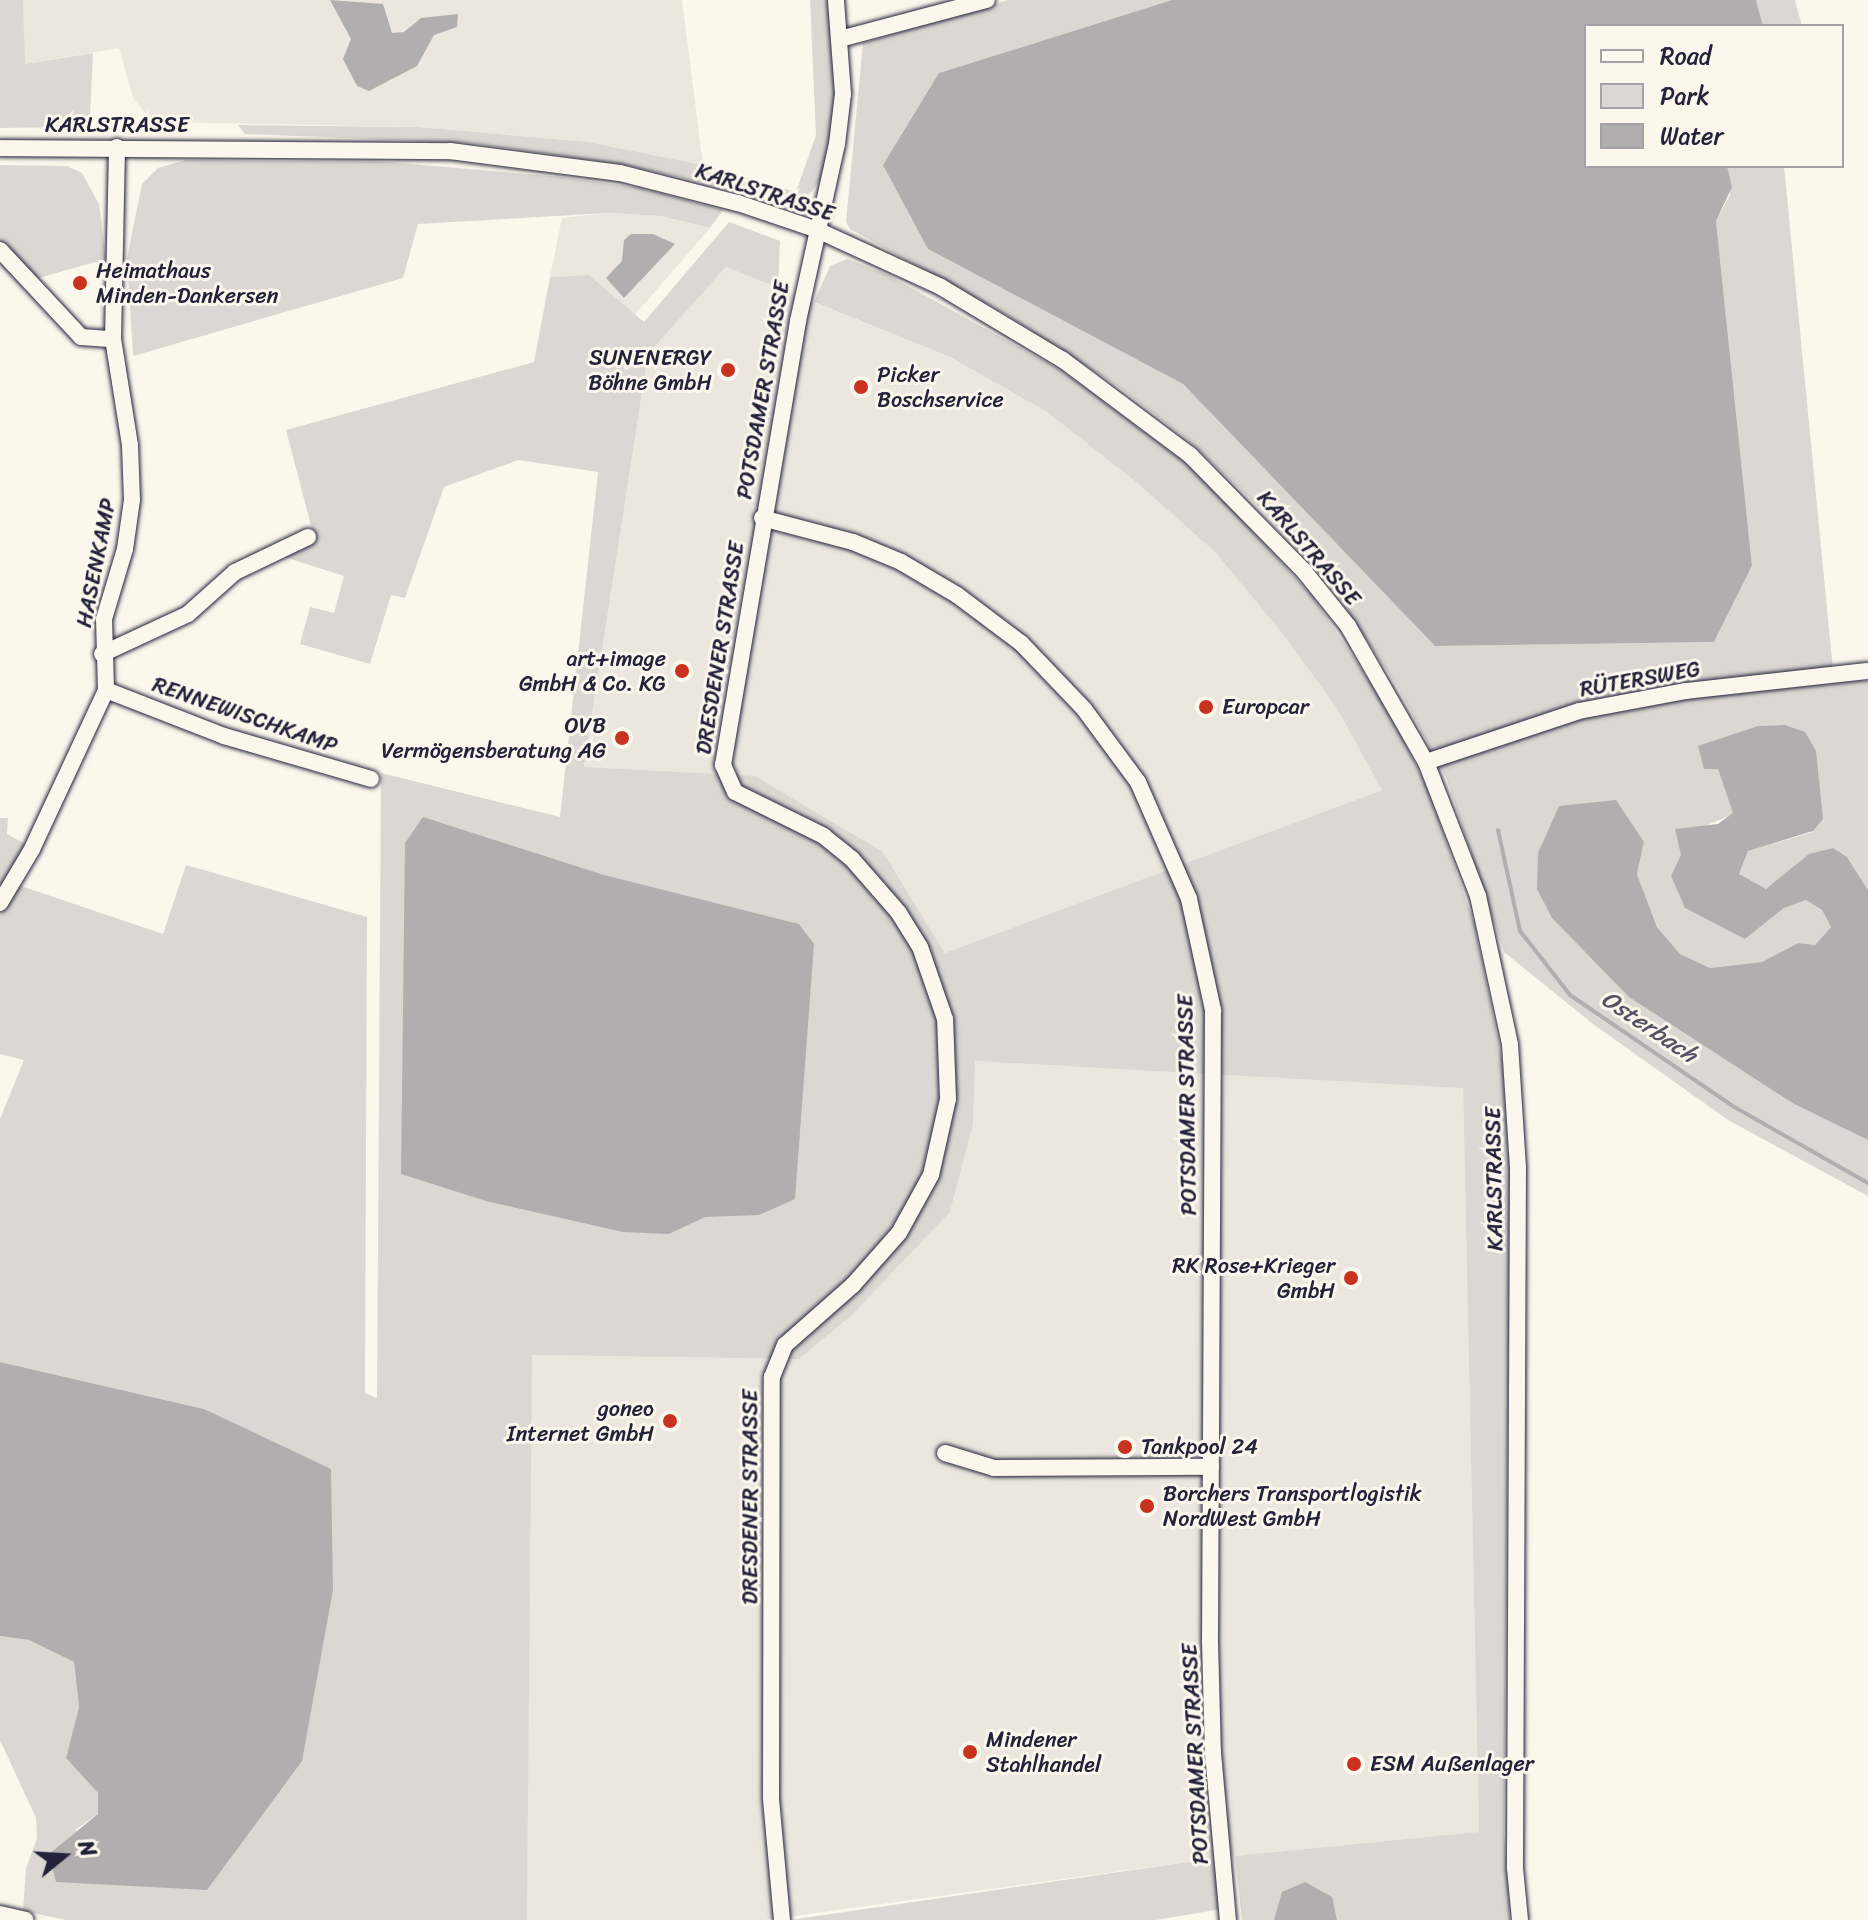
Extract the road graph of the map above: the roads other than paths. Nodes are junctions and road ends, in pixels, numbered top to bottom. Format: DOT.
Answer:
graph roads {
  1 [pos="836,0"];
  2 [pos="987,0"];
  3 [pos="840,39"];
  4 [pos="117,147"];
  5 [pos="0,148"];
  6 [pos="815,229"];
  7 [pos="0,250"];
  8 [pos="113,339"];
  9 [pos="762,518"];
  10 [pos="308,537"];
  11 [pos="102,654"];
  12 [pos="1868,671"];
  13 [pos="106,690"];
  14 [pos="1426,762"];
  15 [pos="371,779"];
  16 [pos="0,903"];
  17 [pos="945,1453"];
  18 [pos="1211,1467"];
  19 [pos="0,1914"];
  20 [pos="25,1920"];
  21 [pos="782,1920"];
  22 [pos="1228,1920"];
  23 [pos="1520,1920"];
  1 -- 3 [label="street, POTSDAMER STRASSE"];
  2 -- 3 [label="street"];
  3 -- 6 [label="street, POTSDAMER STRASSE"];
  4 -- 5 [label="street, KARLSTRASSE"];
  4 -- 6 [label="street, KARLSTRASSE"];
  4 -- 8 [label="street, HASENKAMP"];
  6 -- 9 [label="street, POTSDAMER STRASSE"];
  6 -- 14 [label="street, KARLSTRASSE"];
  7 -- 8 [label="street"];
  8 -- 11 [label="street, HASENKAMP"];
  9 -- 18 [label="street, POTSDAMER STRASSE"];
  9 -- 21 [label="street, DRESDENER STRASSE"];
  10 -- 11 [label="street, HASENKAMP"];
  11 -- 13 [label="street, HASENKAMP"];
  12 -- 14 [label="street, RÜTERSWEG"];
  13 -- 15 [label="street, RENNEWISCHKAMP"];
  13 -- 16 [label="street"];
  14 -- 23 [label="street, KARLSTRASSE"];
  17 -- 18 [label="street"];
  18 -- 22 [label="street, POTSDAMER STRASSE"];
  19 -- 20 [label="street"];
}
